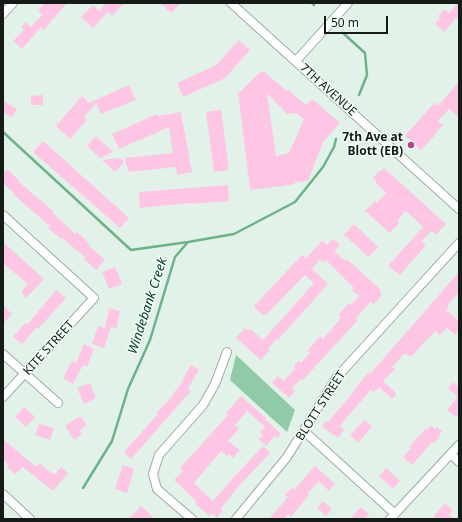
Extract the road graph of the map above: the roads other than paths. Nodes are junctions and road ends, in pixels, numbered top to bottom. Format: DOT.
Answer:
graph roads {
  1 [pos="13,3"];
  2 [pos="232,3"];
  3 [pos="348,3"];
  4 [pos="3,14"];
  5 [pos="296,61"];
  6 [pos="459,209"];
  7 [pos="3,215"];
  8 [pos="459,243"];
  9 [pos="227,352"];
  10 [pos="3,354"];
  11 [pos="25,374"];
  12 [pos="3,397"];
  13 [pos="58,403"];
  14 [pos="304,431"];
  15 [pos="459,445"];
  16 [pos="451,454"];
  17 [pos="459,462"];
  18 [pos="3,494"];
  19 [pos="393,516"];
  20 [pos="30,519"];
  21 [pos="192,519"];
  22 [pos="236,519"];
  1 -- 4 [label="street"];
  2 -- 5 [label="street, 7TH AVENUE"];
  3 -- 5 [label="street"];
  5 -- 6 [label="street, 7TH AVENUE"];
  7 -- 11 [label="street, KITE STREET"];
  8 -- 14 [label="street, BLOTT STREET"];
  9 -- 21 [label="street"];
  10 -- 11 [label="street"];
  11 -- 12 [label="street, KITE STREET"];
  11 -- 13 [label="street"];
  14 -- 19 [label="street"];
  14 -- 22 [label="street, BLOTT STREET"];
  15 -- 16 [label="street"];
  16 -- 17 [label="street"];
  16 -- 19 [label="street"];
  18 -- 20 [label="street"];
}
